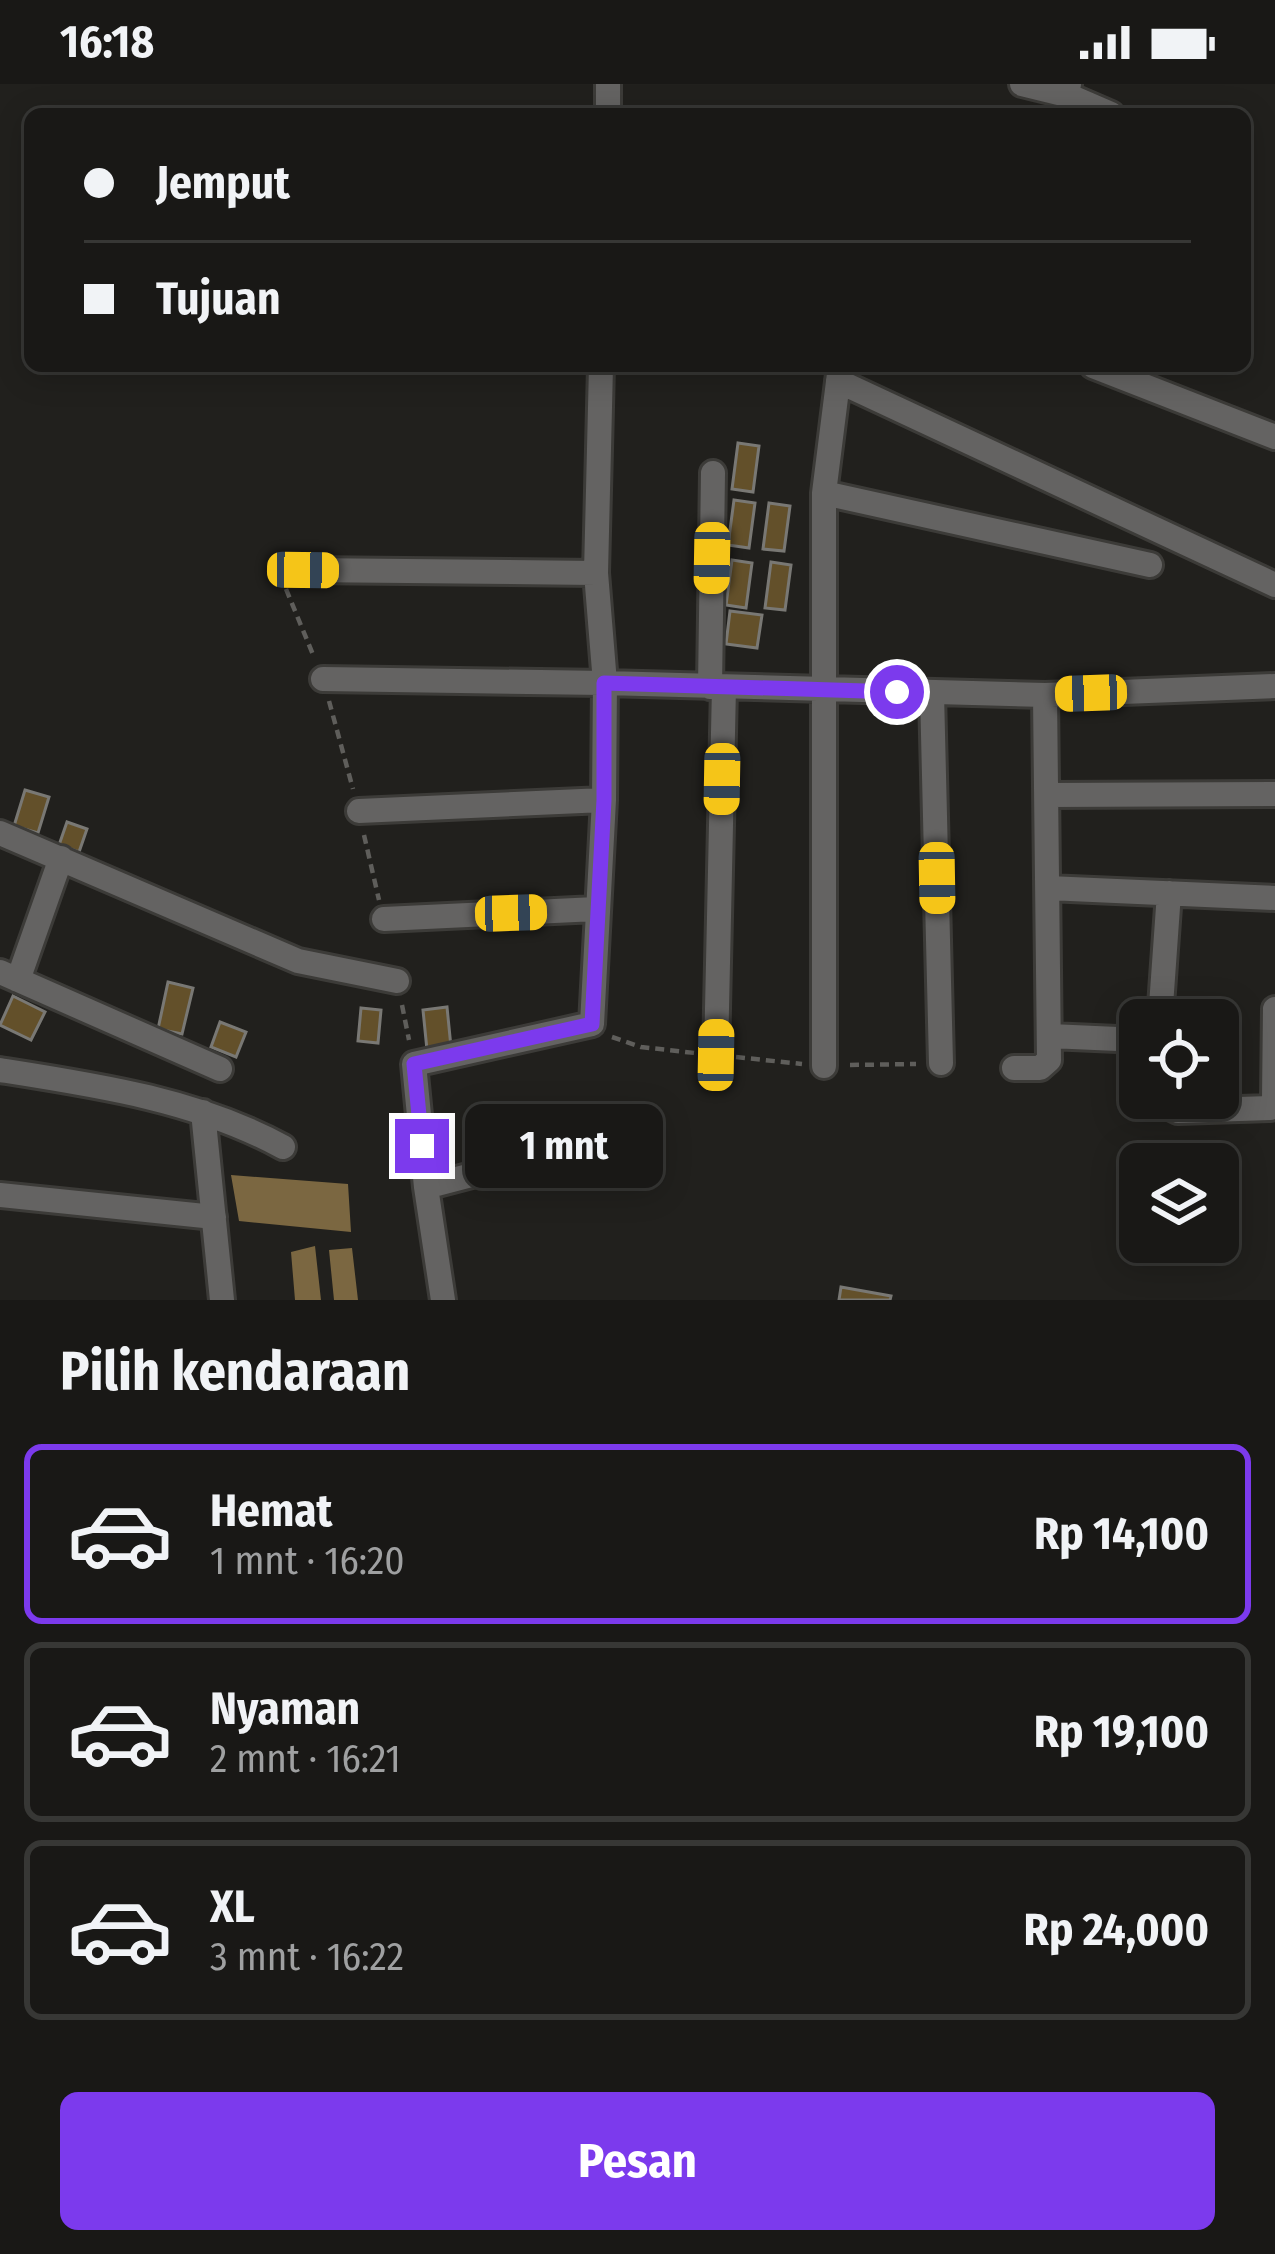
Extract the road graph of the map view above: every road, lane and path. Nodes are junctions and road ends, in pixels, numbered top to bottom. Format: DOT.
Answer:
graph roads {
  1 [pos="1022,84"];
  2 [pos="1068,89"];
  3 [pos="1101,108"];
  4 [pos="601,372"];
  5 [pos="1108,372"];
  6 [pos="839,374"];
  7 [pos="1275,437"];
  8 [pos="713,472"];
  9 [pos="824,493"];
  10 [pos="1150,565"];
  11 [pos="303,570"];
  12 [pos="596,573"];
  13 [pos="1275,585"];
  14 [pos="323,679"];
  15 [pos="604,683"];
  16 [pos="1275,686"];
  17 [pos="717,687"];
  18 [pos="826,689"];
  19 [pos="932,692"];
  20 [pos="1045,695"];
  21 [pos="1275,794"];
  22 [pos="1049,795"];
  23 [pos="604,800"];
  24 [pos="359,811"];
  25 [pos="0,832"];
  26 [pos="61,858"];
  27 [pos="1048,888"];
  28 [pos="1168,893"];
  29 [pos="1275,898"];
  30 [pos="596,909"];
  31 [pos="384,919"];
  32 [pos="9,976"];
  33 [pos="397,981"];
  34 [pos="1161,999"];
  35 [pos="1275,1009"];
  36 [pos="1050,1036"];
  37 [pos="1119,1039"];
  38 [pos="716,1055"];
  39 [pos="941,1063"];
  40 [pos="824,1066"];
  41 [pos="1014,1068"];
  42 [pos="220,1069"];
  43 [pos="0,1070"];
  44 [pos="1239,1109"];
  45 [pos="203,1112"];
  46 [pos="283,1147"];
  47 [pos="563,1150"];
  48 [pos="426,1186"];
  49 [pos="0,1195"];
  50 [pos="214,1217"];
  51 [pos="221,1300"];
  52 [pos="443,1300"];
  1 -- 2 [label="street"];
  2 -- 3 [label="street"];
  4 -- 12 [label="street"];
  5 -- 7 [label="street"];
  6 -- 9 [label="street"];
  6 -- 13 [label="street"];
  8 -- 17 [label="street"];
  9 -- 10 [label="street"];
  9 -- 18 [label="street"];
  11 -- 12 [label="street"];
  12 -- 15 [label="street"];
  14 -- 15 [label="street"];
  15 -- 17 [label="street"];
  15 -- 23 [label="street"];
  16 -- 20 [label="street"];
  17 -- 18 [label="street"];
  17 -- 38 [label="street"];
  18 -- 19 [label="street"];
  18 -- 40 [label="street"];
  19 -- 20 [label="street"];
  19 -- 39 [label="street"];
  20 -- 22 [label="street"];
  21 -- 22 [label="street"];
  22 -- 27 [label="street"];
  23 -- 24 [label="street"];
  23 -- 30 [label="street"];
  25 -- 26 [label="street"];
  26 -- 32 [label="street"];
  26 -- 33 [label="street"];
  27 -- 28 [label="street"];
  27 -- 36 [label="street"];
  28 -- 29 [label="street"];
  28 -- 34 [label="street"];
  30 -- 31 [label="street"];
  30 -- 48 [label="street"];
  32 -- 42 [label="street"];
  35 -- 44 [label="street"];
  36 -- 37 [label="street"];
  36 -- 41 [label="street"];
  39 -- 40 [label="path"];
  43 -- 45 [label="street"];
  45 -- 46 [label="street"];
  45 -- 50 [label="street"];
  47 -- 48 [label="street"];
  48 -- 52 [label="street"];
  49 -- 50 [label="street"];
  50 -- 51 [label="street"];
}
